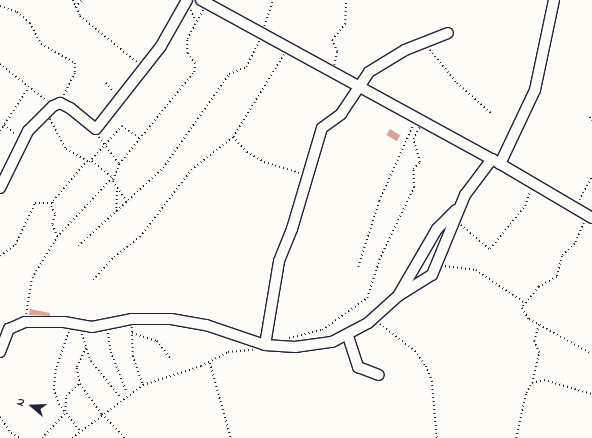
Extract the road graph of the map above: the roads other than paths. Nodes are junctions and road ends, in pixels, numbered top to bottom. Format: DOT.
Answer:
graph roads {
  1 [pos="554,0"];
  2 [pos="203,1"];
  3 [pos="189,2"];
  4 [pos="448,33"];
  5 [pos="356,87"];
  6 [pos="496,162"];
  7 [pos="0,188"];
  8 [pos="458,208"];
  9 [pos="592,218"];
  10 [pos="398,296"];
  11 [pos="348,336"];
  12 [pos="266,345"];
  13 [pos="0,352"];
  14 [pos="379,375"];
  1 -- 6 [label="street"];
  2 -- 5 [label="street"];
  3 -- 7 [label="street"];
  4 -- 5 [label="street"];
  5 -- 6 [label="street"];
  5 -- 12 [label="street"];
  6 -- 8 [label="street"];
  6 -- 9 [label="street"];
  8 -- 10 [label="street"];
  8 -- 10 [label="street"];
  10 -- 11 [label="street"];
  11 -- 12 [label="street"];
  11 -- 14 [label="street"];
  12 -- 13 [label="street"];
}
